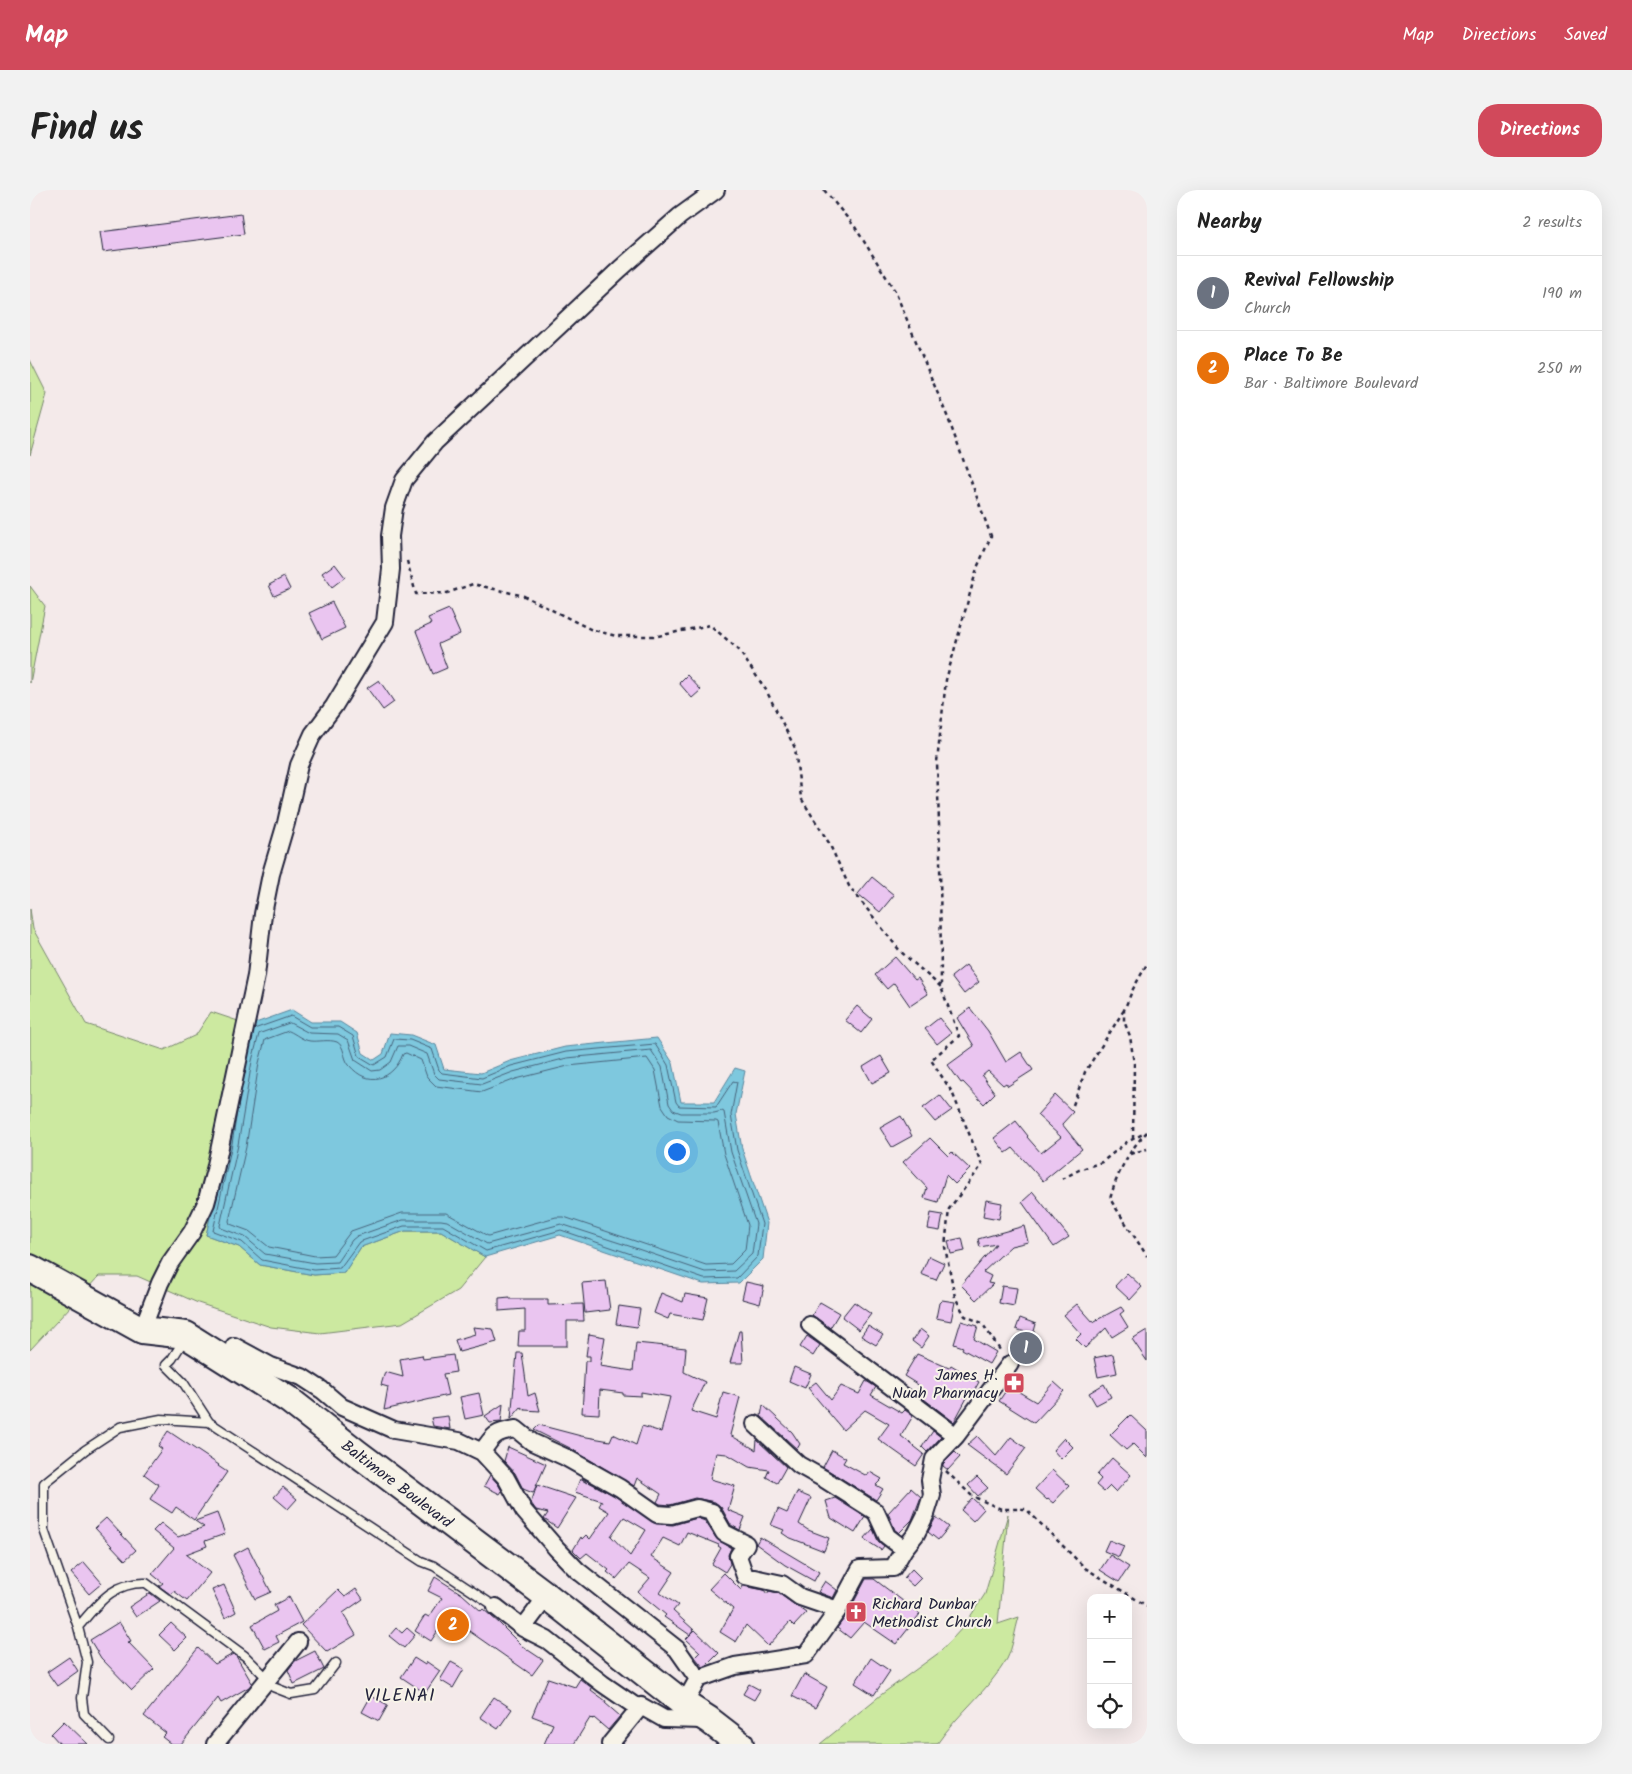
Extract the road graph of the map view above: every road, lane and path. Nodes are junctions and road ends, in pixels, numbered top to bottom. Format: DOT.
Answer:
graph roads {
  1 [pos="716,190"];
  2 [pos="824,190"];
  3 [pos="407,560"];
  4 [pos="1147,964"];
  5 [pos="941,987"];
  6 [pos="1124,1010"];
  7 [pos="1074,1105"];
  8 [pos="1147,1132"];
  9 [pos="1133,1139"];
  10 [pos="1147,1149"];
  11 [pos="1129,1154"];
  12 [pos="1062,1179"];
  13 [pos="1147,1256"];
  14 [pos="30,1268"];
  15 [pos="810,1325"];
  16 [pos="142,1330"];
  17 [pos="186,1335"];
  18 [pos="234,1346"];
  19 [pos="1010,1364"];
  20 [pos="209,1422"];
  21 [pos="755,1424"];
  22 [pos="956,1436"];
  23 [pos="482,1452"];
  24 [pos="934,1459"];
  25 [pos="904,1549"];
  26 [pos="547,1596"];
  27 [pos="1147,1606"];
  28 [pos="496,1607"];
  29 [pos="838,1610"];
  30 [pos="78,1627"];
  31 [pos="523,1628"];
  32 [pos="298,1642"];
  33 [pos="336,1663"];
  34 [pos="268,1679"];
  35 [pos="698,1680"];
  36 [pos="684,1704"];
  37 [pos="641,1706"];
  38 [pos="709,1720"];
  39 [pos="109,1740"];
  40 [pos="215,1744"];
  41 [pos="610,1744"];
  42 [pos="740,1744"];
  1 -- 16 [label="street"];
  2 -- 5 [label="path"];
  3 -- 5 [label="path"];
  4 -- 6 [label="path"];
  5 -- 19 [label="path"];
  6 -- 7 [label="path"];
  6 -- 9 [label="path"];
  8 -- 9 [label="path"];
  8 -- 11 [label="path"];
  9 -- 12 [label="path"];
  10 -- 11 [label="path"];
  11 -- 13 [label="path"];
  14 -- 16 [label="highway, Baltimore Boulevard"];
  15 -- 22 [label="street"];
  16 -- 17 [label="highway, Baltimore Boulevard"];
  17 -- 20 [label="lane"];
  17 -- 26 [label="highway, Baltimore Boulevard"];
  18 -- 23 [label="street"];
  19 -- 22 [label="street"];
  20 -- 28 [label="lane"];
  20 -- 30 [label="lane"];
  21 -- 25 [label="street"];
  22 -- 24 [label="street"];
  23 -- 29 [label="street"];
  23 -- 35 [label="street"];
  24 -- 25 [label="street"];
  24 -- 27 [label="path"];
  25 -- 29 [label="street"];
  26 -- 31 [label="street"];
  26 -- 36 [label="highway, Baltimore Boulevard"];
  28 -- 31 [label="street"];
  29 -- 35 [label="street"];
  30 -- 34 [label="lane"];
  30 -- 39 [label="lane"];
  31 -- 37 [label="street"];
  32 -- 34 [label="street"];
  33 -- 34 [label="lane"];
  34 -- 40 [label="street"];
  35 -- 36 [label="street"];
  36 -- 38 [label="highway, Baltimore Boulevard"];
  37 -- 38 [label="street"];
  37 -- 41 [label="street"];
  38 -- 42 [label="highway, Baltimore Boulevard"];
}
